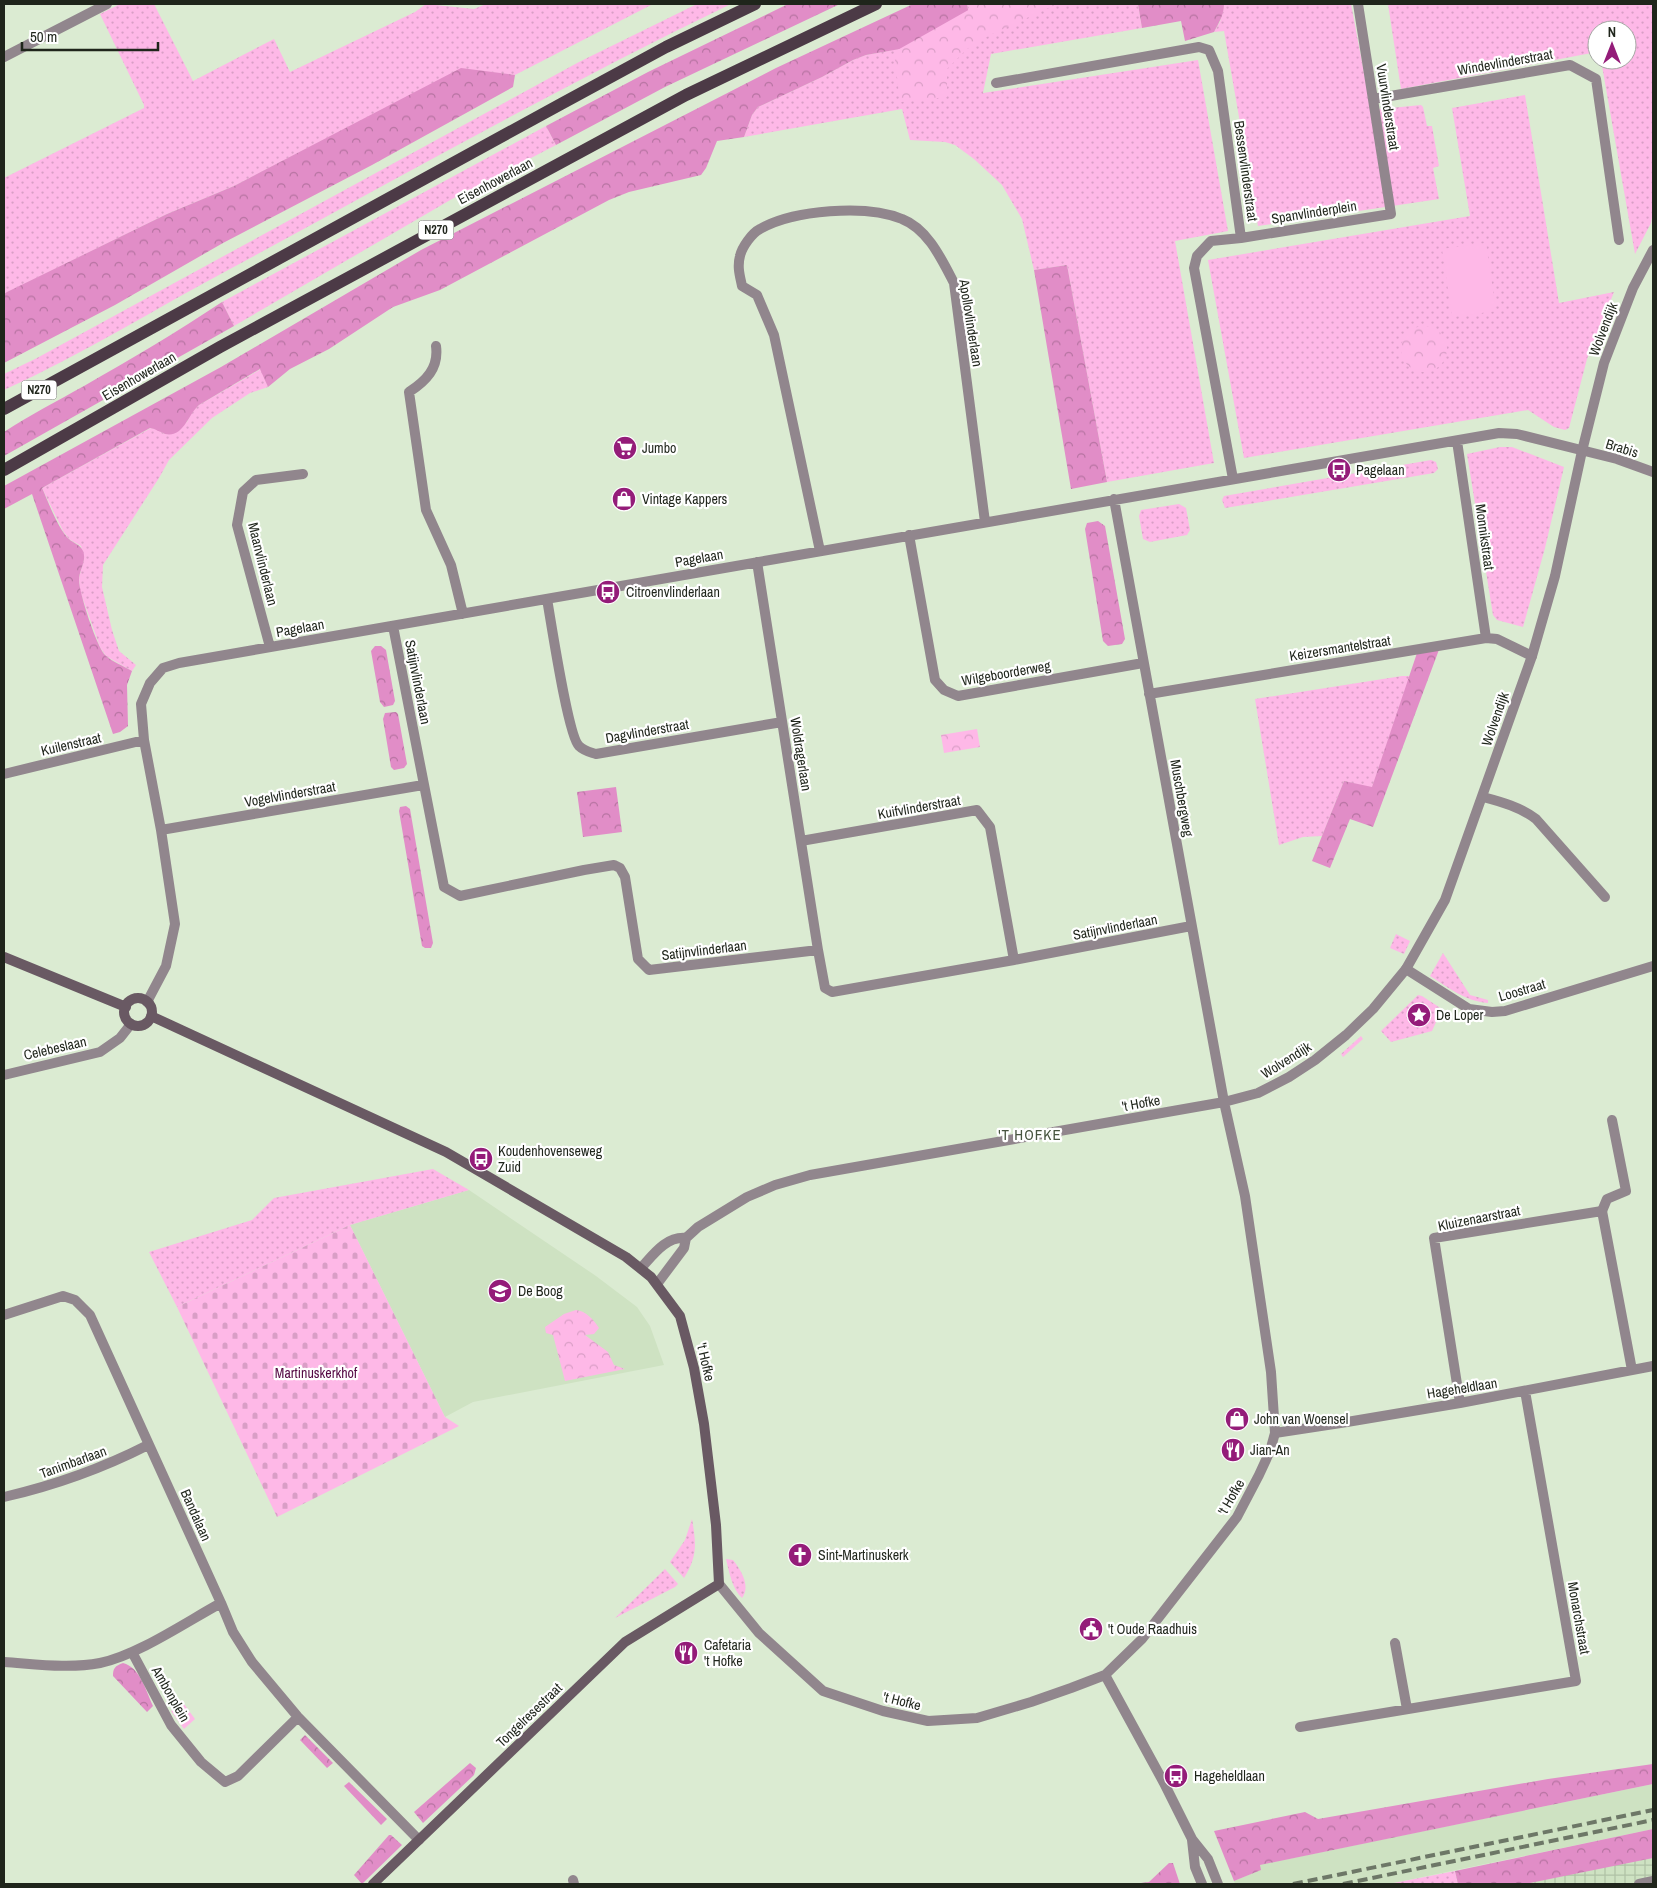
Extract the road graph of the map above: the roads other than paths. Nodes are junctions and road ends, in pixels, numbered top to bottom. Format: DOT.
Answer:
graph roads {
  1 [pos="107,4"];
  2 [pos="754,4"];
  3 [pos="876,4"];
  4 [pos="1358,4"];
  5 [pos="4,57"];
  6 [pos="996,83"];
  7 [pos="1374,99"];
  8 [pos="1391,214"];
  9 [pos="1241,238"];
  10 [pos="1619,240"];
  11 [pos="1653,250"];
  12 [pos="436,346"];
  13 [pos="4,409"];
  14 [pos="1457,440"];
  15 [pos="1582,451"];
  16 [pos="4,470"];
  17 [pos="1653,472"];
  18 [pos="303,474"];
  19 [pos="1233,479"];
  20 [pos="1114,500"];
  21 [pos="985,522"];
  22 [pos="909,536"];
  23 [pos="820,551"];
  24 [pos="757,562"];
  25 [pos="547,599"];
  26 [pos="463,614"];
  27 [pos="393,626"];
  28 [pos="1486,638"];
  29 [pos="270,647"];
  30 [pos="1532,656"];
  31 [pos="1143,662"];
  32 [pos="1149,694"];
  33 [pos="782,722"];
  34 [pos="144,740"];
  35 [pos="4,774"];
  36 [pos="423,785"];
  37 [pos="1483,797"];
  38 [pos="162,830"];
  39 [pos="801,841"];
  40 [pos="1605,897"];
  41 [pos="1191,926"];
  42 [pos="818,950"];
  43 [pos="4,957"];
  44 [pos="1014,960"];
  45 [pos="1653,966"];
  46 [pos="1406,969"];
  47 [pos="147,1002"];
  48 [pos="126,1007"];
  49 [pos="152,1016"];
  50 [pos="131,1024"];
  51 [pos="4,1075"];
  52 [pos="1224,1102"];
  53 [pos="1612,1120"];
  54 [pos="1602,1211"];
  55 [pos="686,1238"];
  56 [pos="641,1268"];
  57 [pos="657,1284"];
  58 [pos="4,1315"];
  59 [pos="1653,1366"];
  60 [pos="1632,1370"];
  61 [pos="1525,1392"];
  62 [pos="1460,1403"];
  63 [pos="1275,1433"];
  64 [pos="148,1445"];
  65 [pos="4,1497"];
  66 [pos="719,1584"];
  67 [pos="221,1603"];
  68 [pos="1395,1643"];
  69 [pos="132,1652"];
  70 [pos="4,1662"];
  71 [pos="1105,1674"];
  72 [pos="1407,1709"];
  73 [pos="298,1717"];
  74 [pos="1300,1727"];
  75 [pos="1192,1839"];
  76 [pos="419,1840"];
  77 [pos="1653,1881"];
  78 [pos="373,1884"];
  79 [pos="1202,1884"];
  80 [pos="1218,1884"];
  81 [pos="1639,1884"];
  1 -- 5 [label="street"];
  2 -- 13 [label="main road, N270"];
  3 -- 16 [label="main road, Eisenhowerlaan / N270"];
  4 -- 7 [label="street, Vuurvlinderstraat"];
  6 -- 9 [label="street, Bessenvlinderstraat"];
  7 -- 8 [label="street, Vuurvlinderstraat"];
  7 -- 10 [label="street, Windevlinderstraat"];
  8 -- 9 [label="street, Spanvlinderplein"];
  9 -- 19 [label="street, Bessenvlinderstraat"];
  11 -- 15 [label="street, Wolvendijk"];
  12 -- 26 [label="street"];
  14 -- 15 [label="street, Pagelaan"];
  14 -- 19 [label="street, Pagelaan"];
  14 -- 28 [label="street, Monnikstraat"];
  15 -- 17 [label="street, Brabis"];
  15 -- 30 [label="street, Wolvendijk"];
  18 -- 29 [label="street, Maanvlinderlaan"];
  19 -- 20 [label="street, Pagelaan"];
  20 -- 21 [label="street, Pagelaan"];
  20 -- 31 [label="street, Muschbergweg"];
  21 -- 22 [label="street, Pagelaan"];
  21 -- 23 [label="street, Apollovlinderlaan"];
  22 -- 23 [label="street, Pagelaan"];
  22 -- 31 [label="street, Wilgeboorderweg"];
  23 -- 24 [label="street, Pagelaan"];
  24 -- 25 [label="street, Pagelaan"];
  24 -- 33 [label="street, Woldragerlaan"];
  25 -- 26 [label="street, Pagelaan"];
  25 -- 33 [label="street, Dagvlinderstraat"];
  26 -- 27 [label="street, Pagelaan"];
  27 -- 29 [label="street, Pagelaan"];
  27 -- 36 [label="street, Satijnvlinderlaan"];
  28 -- 30 [label="street, Keizersmantelstraat"];
  28 -- 32 [label="street, Keizersmantelstraat"];
  29 -- 34 [label="street, Pagelaan"];
  30 -- 37 [label="street, Wolvendijk"];
  31 -- 32 [label="street, Muschbergweg"];
  32 -- 41 [label="street, Muschbergweg"];
  33 -- 39 [label="street, Woldragerlaan"];
  34 -- 35 [label="street, Kuilenstraat"];
  34 -- 38 [label="street, Pagelaan"];
  36 -- 38 [label="street, Vogelvlinderstraat"];
  36 -- 42 [label="street, Satijnvlinderlaan"];
  37 -- 40 [label="street"];
  37 -- 46 [label="street, Wolvendijk"];
  38 -- 47 [label="street, Pagelaan"];
  39 -- 42 [label="street, Woldragerlaan"];
  39 -- 44 [label="street, Kuifvlinderstraat"];
  41 -- 44 [label="street, Satijnvlinderlaan"];
  41 -- 52 [label="street, Muschbergweg"];
  42 -- 44 [label="street, Satijnvlinderlaan"];
  43 -- 48 [label="main road"];
  45 -- 46 [label="street, Loostraat"];
  46 -- 52 [label="street, Wolvendijk"];
  47 -- 48 [label="main road"];
  47 -- 49 [label="main road"];
  48 -- 50 [label="main road"];
  49 -- 50 [label="main road"];
  49 -- 56 [label="main road"];
  50 -- 51 [label="street, Celebeslaan"];
  52 -- 55 [label="street, 't Hofke"];
  52 -- 63 [label="street, 't Hofke"];
  53 -- 54 [label="street"];
  54 -- 60 [label="street"];
  54 -- 62 [label="street, Kluizenaarstraat"];
  55 -- 56 [label="street, 't Hofke"];
  55 -- 57 [label="street, 't Hofke"];
  56 -- 57 [label="main road, 't Hofke"];
  57 -- 66 [label="main road, 't Hofke"];
  58 -- 64 [label="street, Bandalaan"];
  59 -- 60 [label="street, Hageheldlaan"];
  60 -- 61 [label="street, Hageheldlaan"];
  61 -- 62 [label="street, Hageheldlaan"];
  61 -- 72 [label="street, Monarchstraat"];
  62 -- 63 [label="street, Hageheldlaan"];
  63 -- 71 [label="street, 't Hofke"];
  64 -- 65 [label="street, Tanimbarlaan"];
  64 -- 67 [label="street, Bandalaan"];
  66 -- 71 [label="street, 't Hofke"];
  66 -- 76 [label="main road, Tongelresestraat"];
  67 -- 69 [label="street"];
  67 -- 73 [label="street"];
  68 -- 72 [label="street"];
  69 -- 70 [label="street"];
  69 -- 73 [label="street, Ambonplein"];
  71 -- 75 [label="street"];
  72 -- 74 [label="street, Monarchstraat"];
  73 -- 76 [label="street"];
  75 -- 79 [label="street"];
  75 -- 80 [label="street"];
  76 -- 78 [label="main road, Tongelresestraat"];
  77 -- 81 [label="street"];
}
